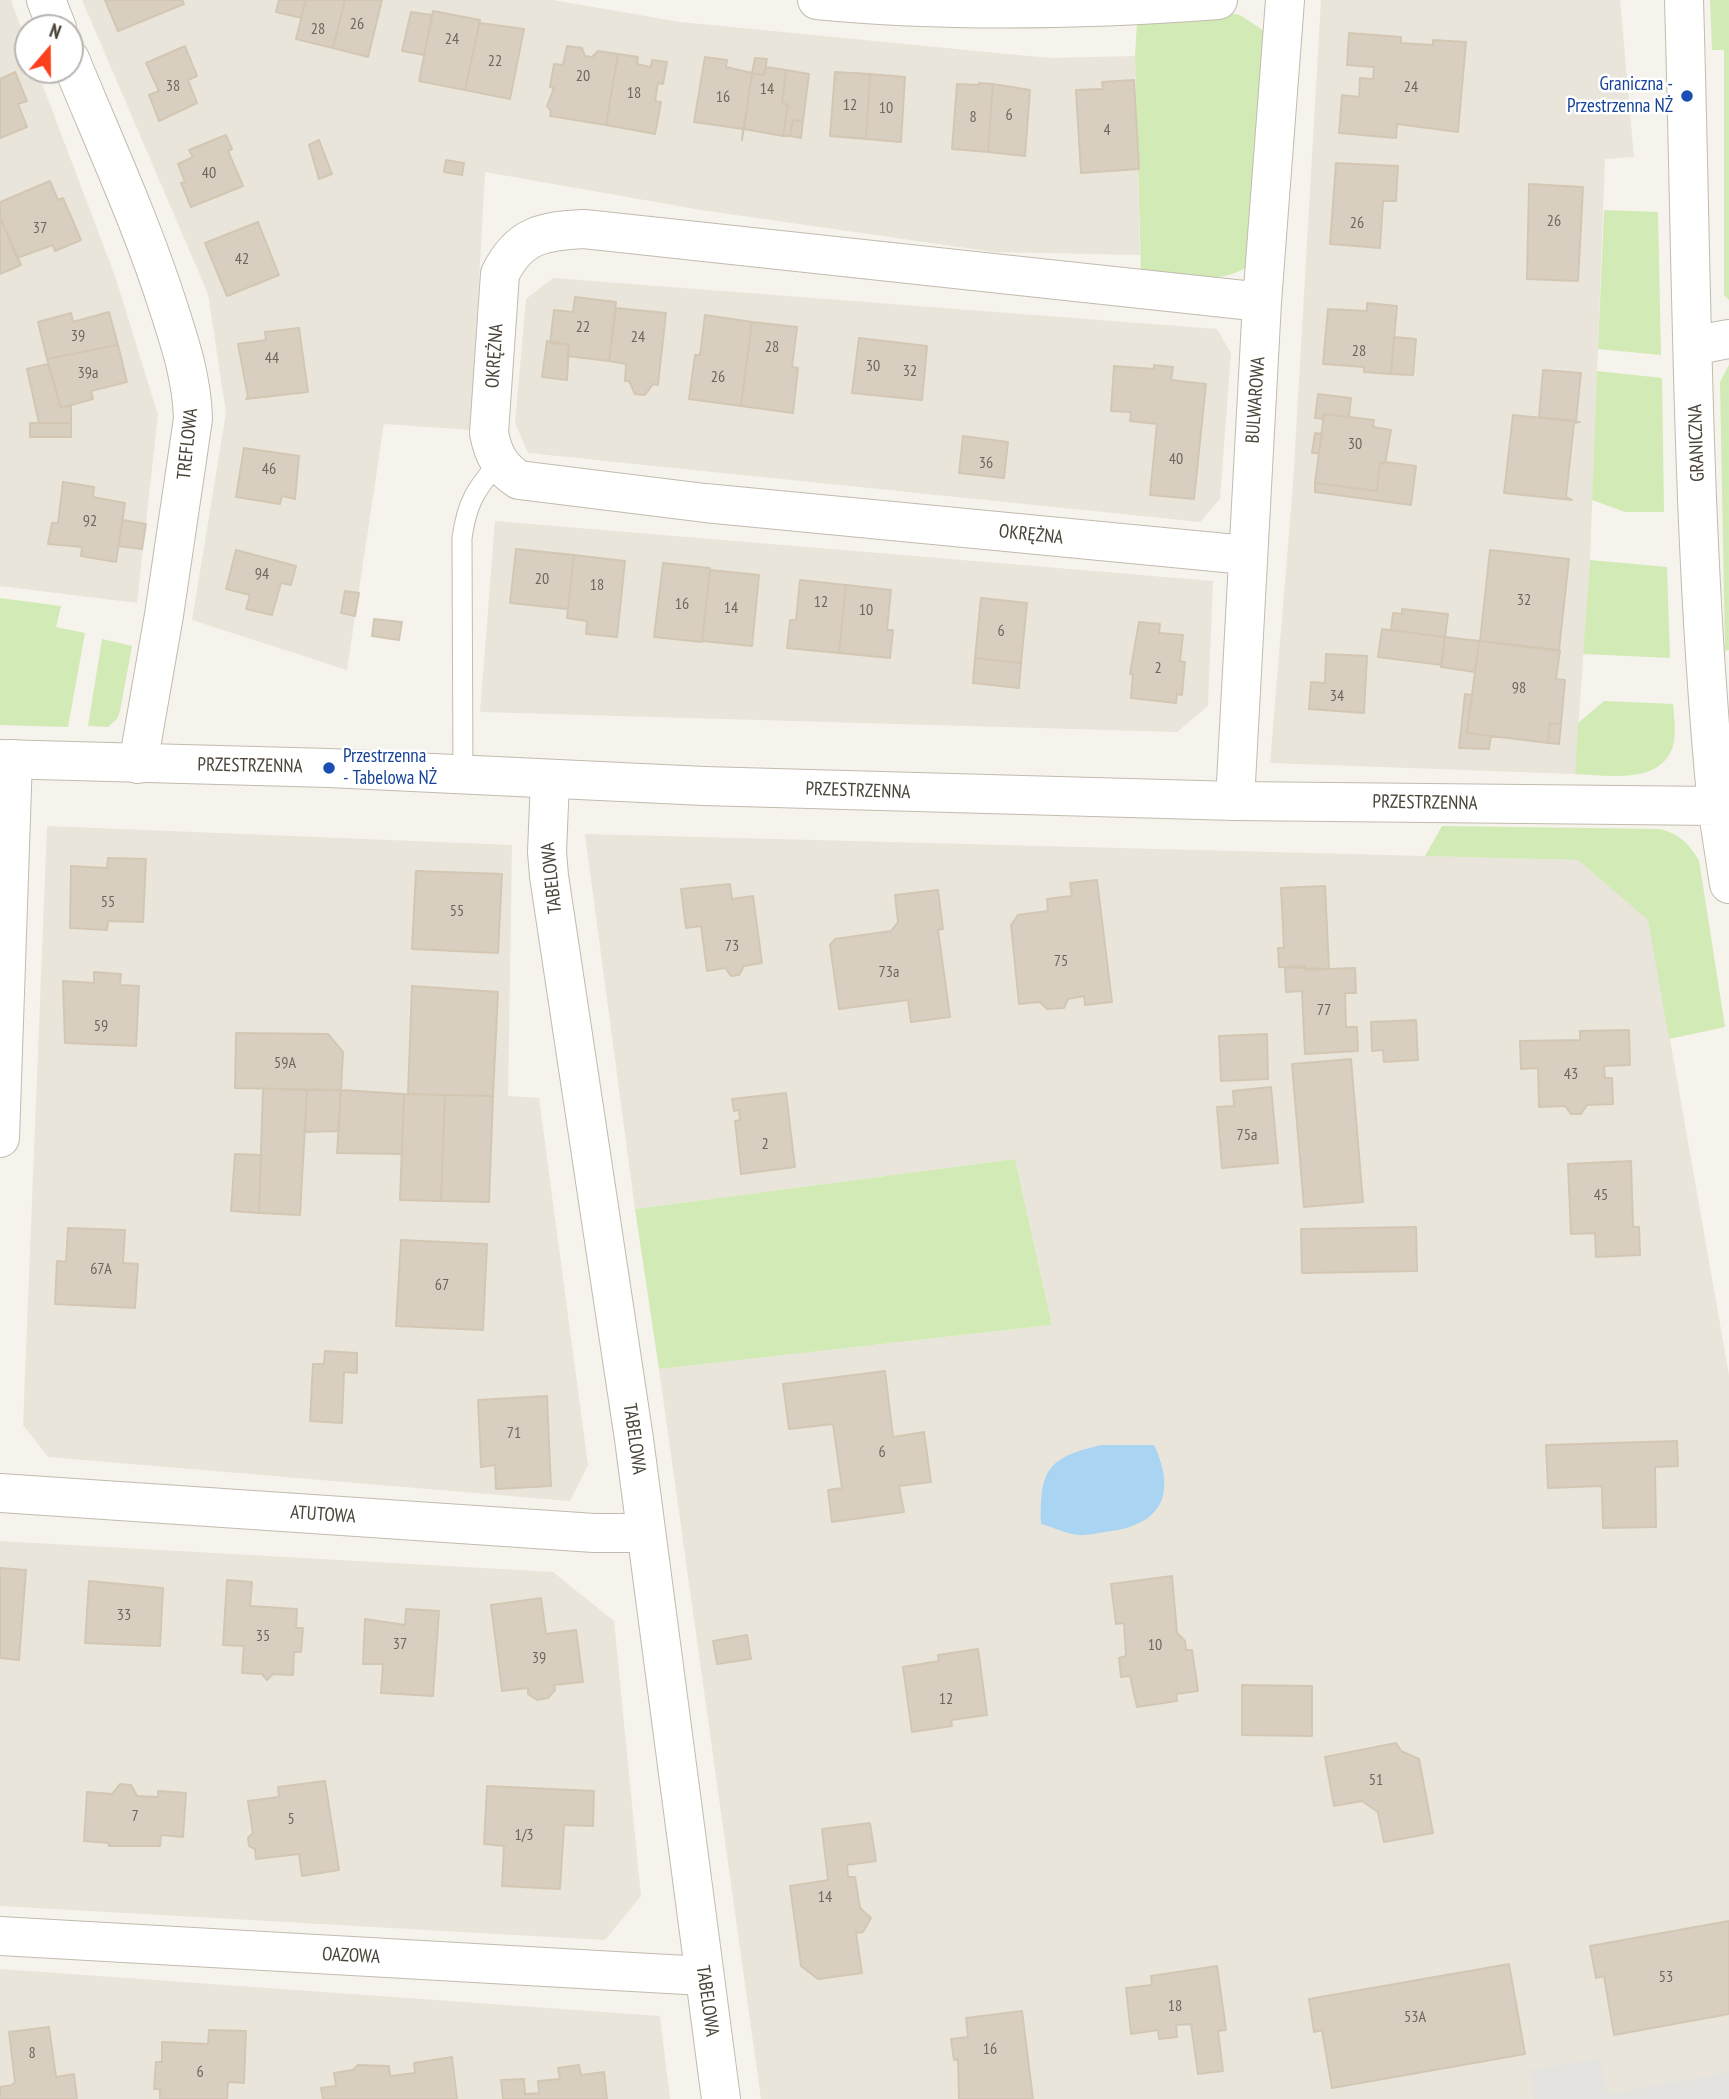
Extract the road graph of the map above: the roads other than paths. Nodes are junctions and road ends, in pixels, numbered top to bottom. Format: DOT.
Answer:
graph roads {
  1 [pos="817,0"];
  2 [pos="1218,0"];
  3 [pos="1285,0"];
  4 [pos="1684,0"];
  5 [pos="80,84"];
  6 [pos="1262,302"];
  7 [pos="1712,340"];
  8 [pos="499,462"];
  9 [pos="1246,555"];
  10 [pos="7,759"];
  11 [pos="138,764"];
  12 [pos="463,775"];
  13 [pos="550,780"];
  14 [pos="1235,801"];
  15 [pos="1717,806"];
  16 [pos="1728,868"];
  17 [pos="0,1138"];
  18 [pos="0,1493"];
  19 [pos="646,1533"];
  20 [pos="0,1936"];
  21 [pos="703,1976"];
  22 [pos="721,2099"];
  1 -- 2 [label="street"];
  3 -- 6 [label="street, BULWAROWA"];
  4 -- 7 [label="street, GRANICZNA"];
  5 -- 11 [label="street, TREFLOWA"];
  6 -- 8 [label="street, OKRĘŻNA"];
  6 -- 9 [label="street, BULWAROWA"];
  7 -- 15 [label="street, GRANICZNA"];
  8 -- 9 [label="street, OKRĘŻNA"];
  8 -- 12 [label="lane"];
  9 -- 14 [label="street, BULWAROWA"];
  10 -- 11 [label="street, PRZESTRZENNA"];
  10 -- 17 [label="street"];
  11 -- 12 [label="street, PRZESTRZENNA"];
  12 -- 13 [label="street, PRZESTRZENNA"];
  13 -- 14 [label="street, PRZESTRZENNA"];
  13 -- 19 [label="street, TABELOWA"];
  14 -- 15 [label="street, PRZESTRZENNA"];
  15 -- 16 [label="street, GRANICZNA"];
  18 -- 19 [label="street, ATUTOWA"];
  19 -- 21 [label="street, TABELOWA"];
  20 -- 21 [label="street, OAZOWA"];
  21 -- 22 [label="street, TABELOWA"];
}
